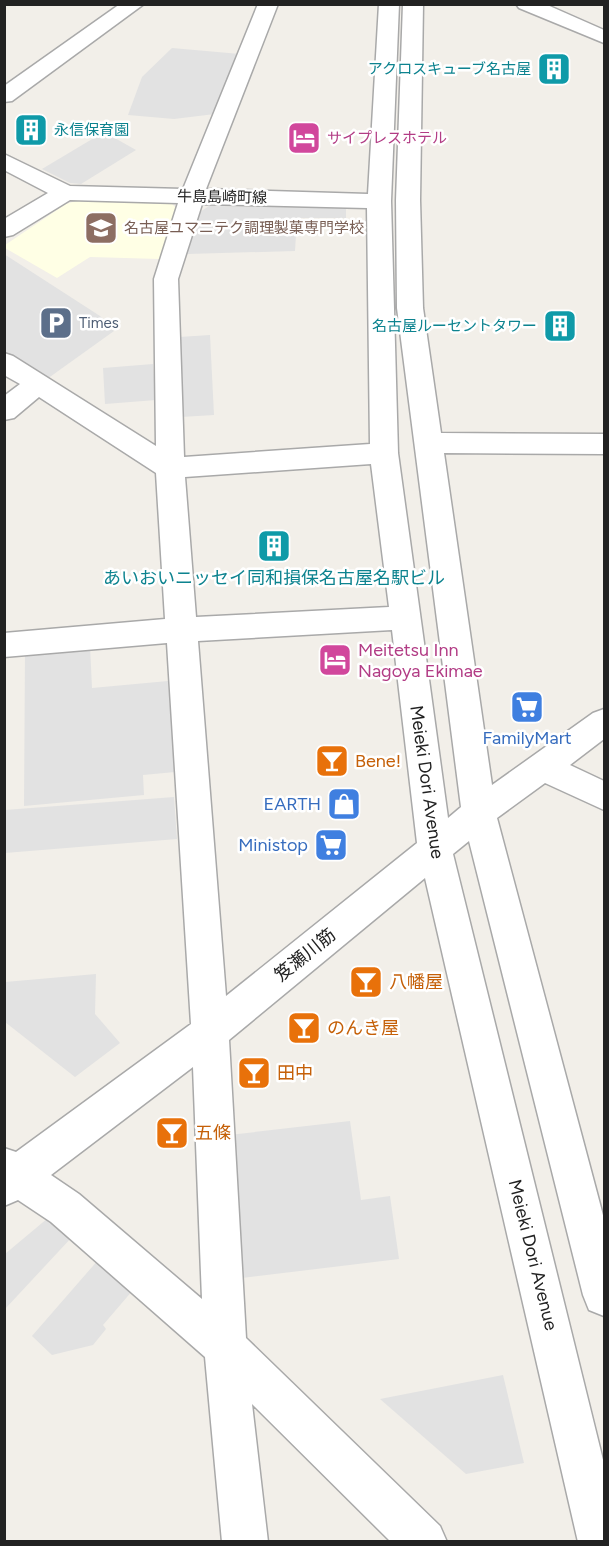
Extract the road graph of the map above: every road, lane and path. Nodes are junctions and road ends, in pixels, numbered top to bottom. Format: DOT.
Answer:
graph roads {
  1 [pos="134,4"];
  2 [pos="389,4"];
  3 [pos="413,4"];
  4 [pos="526,4"];
  5 [pos="564,4"];
  6 [pos="263,5"];
  7 [pos="604,21"];
  8 [pos="604,37"];
  9 [pos="4,96"];
  10 [pos="4,161"];
  11 [pos="65,193"];
  12 [pos="192,196"];
  13 [pos="379,201"];
  14 [pos="4,230"];
  15 [pos="4,362"];
  16 [pos="38,384"];
  17 [pos="4,411"];
  18 [pos="427,443"];
  19 [pos="604,444"];
  20 [pos="384,453"];
  21 [pos="170,468"];
  22 [pos="404,618"];
  23 [pos="180,630"];
  24 [pos="4,645"];
  25 [pos="604,722"];
  26 [pos="541,766"];
  27 [pos="604,796"];
  28 [pos="479,813"];
  29 [pos="435,849"];
  30 [pos="210,1032"];
  31 [pos="9,1176"];
  32 [pos="604,1295"];
  33 [pos="225,1347"];
  34 [pos="245,1542"];
  35 [pos="424,1542"];
  36 [pos="601,1542"];
  1 -- 9 [label="street"];
  2 -- 13 [label="street, Meieki Dori Avenue"];
  3 -- 18 [label="street"];
  4 -- 8 [label="street"];
  5 -- 7 [label="street"];
  6 -- 12 [label="street"];
  10 -- 11 [label="street, 牛島島崎町線"];
  11 -- 12 [label="street, 牛島島崎町線"];
  11 -- 14 [label="street"];
  12 -- 13 [label="street, 牛島島崎町線"];
  12 -- 21 [label="street"];
  13 -- 20 [label="street, Meieki Dori Avenue"];
  15 -- 16 [label="street"];
  16 -- 17 [label="street"];
  16 -- 21 [label="street"];
  18 -- 19 [label="street"];
  18 -- 28 [label="street"];
  20 -- 21 [label="street"];
  20 -- 22 [label="street, Meieki Dori Avenue"];
  21 -- 23 [label="street"];
  22 -- 23 [label="street"];
  22 -- 29 [label="street, Meieki Dori Avenue"];
  23 -- 24 [label="street"];
  23 -- 30 [label="street"];
  25 -- 26 [label="street, 笈瀬川筋"];
  26 -- 27 [label="street"];
  26 -- 28 [label="street, 笈瀬川筋"];
  28 -- 29 [label="street, 笈瀬川筋"];
  28 -- 32 [label="street"];
  29 -- 30 [label="street, 笈瀬川筋"];
  29 -- 36 [label="street, Meieki Dori Avenue"];
  30 -- 31 [label="street, 笈瀬川筋"];
  30 -- 33 [label="street"];
  31 -- 33 [label="street"];
  33 -- 34 [label="street"];
  33 -- 35 [label="street"];
}
